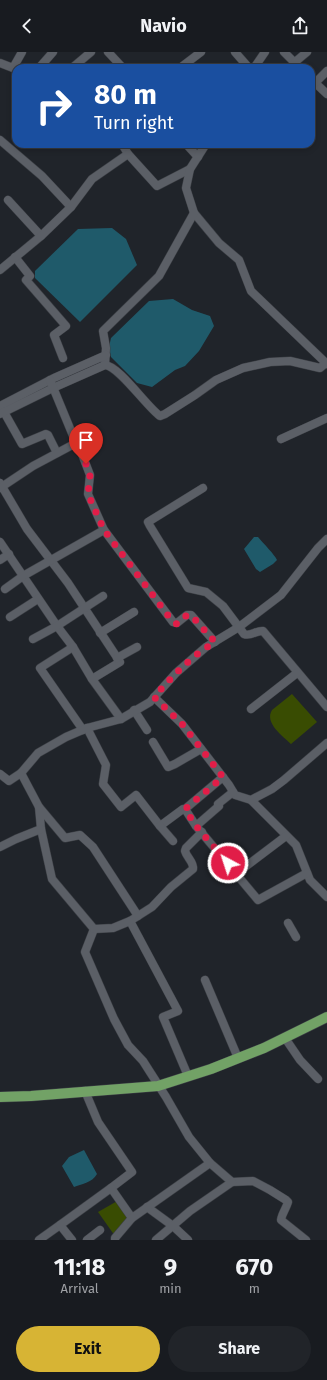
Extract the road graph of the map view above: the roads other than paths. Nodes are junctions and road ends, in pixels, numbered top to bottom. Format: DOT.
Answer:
graph roads {
  1 [pos="22,52"];
  2 [pos="53,52"];
  3 [pos="91,52"];
  4 [pos="108,52"];
  5 [pos="201,52"];
  6 [pos="235,52"];
  7 [pos="265,52"];
  8 [pos="284,52"];
  9 [pos="307,52"];
  10 [pos="0,63"];
  11 [pos="15,64"];
  12 [pos="42,64"];
  13 [pos="77,64"];
  14 [pos="119,64"];
  15 [pos="185,64"];
  16 [pos="246,64"];
  17 [pos="257,64"];
  18 [pos="296,64"];
  19 [pos="298,64"];
  20 [pos="12,68"];
  21 [pos="327,71"];
  22 [pos="315,80"];
  23 [pos="315,83"];
  24 [pos="327,94"];
  25 [pos="0,140"];
  26 [pos="124,148"];
  27 [pos="190,148"];
  28 [pos="204,148"];
  29 [pos="128,154"];
  30 [pos="198,157"];
  31 [pos="190,169"];
  32 [pos="8,200"];
  33 [pos="71,207"];
  34 [pos="194,213"];
  35 [pos="41,236"];
  36 [pos="15,257"];
  37 [pos="0,270"];
  38 [pos="106,355"];
  39 [pos="64,358"];
  40 [pos="326,364"];
  41 [pos="105,365"];
  42 [pos="50,380"];
  43 [pos="53,388"];
  44 [pos="1,411"];
  45 [pos="327,418"];
  46 [pos="281,439"];
  47 [pos="57,453"];
  48 [pos="82,454"];
  49 [pos="1,486"];
  50 [pos="203,488"];
  51 [pos="104,530"];
  52 [pos="327,539"];
  53 [pos="0,542"];
  54 [pos="9,554"];
  55 [pos="0,560"];
  56 [pos="50,560"];
  57 [pos="23,576"];
  58 [pos="5,589"];
  59 [pos="103,596"];
  60 [pos="38,598"];
  61 [pos="84,608"];
  62 [pos="134,612"];
  63 [pos="10,617"];
  64 [pos="57,626"];
  65 [pos="239,627"];
  66 [pos="100,632"];
  67 [pos="33,639"];
  68 [pos="215,642"];
  69 [pos="72,647"];
  70 [pos="137,647"];
  71 [pos="117,658"];
  72 [pos="297,673"];
  73 [pos="92,679"];
  74 [pos="154,697"];
  75 [pos="327,707"];
  76 [pos="251,709"];
  77 [pos="134,710"];
  78 [pos="121,719"];
  79 [pos="85,729"];
  80 [pos="147,730"];
  81 [pos="153,742"];
  82 [pos="327,743"];
  83 [pos="200,748"];
  84 [pos="21,773"];
  85 [pos="0,775"];
  86 [pos="223,777"];
  87 [pos="233,792"];
  88 [pos="251,800"];
  89 [pos="39,806"];
  90 [pos="185,809"];
  91 [pos="160,826"];
  92 [pos="196,826"];
  93 [pos="41,829"];
  94 [pos="202,832"];
  95 [pos="286,836"];
  96 [pos="172,841"];
  97 [pos="0,847"];
  98 [pos="236,873"];
  99 [pos="307,873"];
  100 [pos="327,897"];
  101 [pos="134,918"];
  102 [pos="288,923"];
  103 [pos="94,929"];
  104 [pos="296,937"];
  105 [pos="205,980"];
  106 [pos="327,1016"];
  107 [pos="285,1038"];
  108 [pos="238,1058"];
  109 [pos="188,1076"];
  110 [pos="318,1079"];
  111 [pos="158,1086"];
  112 [pos="85,1091"];
  113 [pos="0,1097"];
  114 [pos="210,1163"];
  115 [pos="232,1182"];
  116 [pos="111,1188"];
  117 [pos="147,1207"];
  118 [pos="132,1218"];
  119 [pos="60,1225"];
  120 [pos="173,1226"];
  121 [pos="100,1230"];
  122 [pos="39,1240"];
  123 [pos="72,1240"];
  124 [pos="87,1240"];
  125 [pos="115,1240"];
  126 [pos="156,1240"];
  127 [pos="188,1240"];
  128 [pos="306,1240"];
  1 -- 11 [label="street"];
  2 -- 12 [label="street"];
  3 -- 13 [label="street"];
  4 -- 14 [label="street"];
  5 -- 15 [label="street"];
  6 -- 16 [label="street"];
  7 -- 17 [label="street"];
  8 -- 18 [label="street"];
  9 -- 19 [label="street"];
  10 -- 20 [label="street"];
  21 -- 22 [label="street"];
  23 -- 24 [label="street"];
  25 -- 33 [label="street"];
  26 -- 29 [label="street"];
  27 -- 30 [label="street"];
  28 -- 30 [label="street"];
  29 -- 31 [label="street"];
  29 -- 33 [label="street"];
  30 -- 31 [label="street"];
  31 -- 34 [label="street"];
  32 -- 35 [label="street"];
  33 -- 35 [label="street"];
  34 -- 38 [label="street"];
  34 -- 40 [label="street"];
  35 -- 36 [label="street"];
  36 -- 37 [label="street"];
  36 -- 39 [label="street"];
  38 -- 41 [label="street"];
  38 -- 42 [label="street"];
  40 -- 41 [label="street"];
  41 -- 43 [label="street"];
  42 -- 43 [label="street"];
  42 -- 44 [label="street"];
  43 -- 44 [label="street"];
  43 -- 47 [label="street"];
  44 -- 47 [label="street"];
  45 -- 46 [label="street"];
  47 -- 49 [label="street"];
  48 -- 51 [label="street"];
  49 -- 56 [label="street"];
  50 -- 65 [label="street"];
  51 -- 56 [label="street"];
  51 -- 68 [label="street"];
  52 -- 65 [label="street"];
  53 -- 54 [label="street"];
  54 -- 55 [label="street"];
  54 -- 57 [label="street"];
  56 -- 57 [label="street"];
  56 -- 61 [label="street"];
  57 -- 58 [label="street"];
  57 -- 60 [label="street"];
  59 -- 61 [label="street"];
  60 -- 63 [label="street"];
  60 -- 64 [label="street"];
  61 -- 64 [label="street"];
  61 -- 66 [label="street"];
  62 -- 66 [label="street"];
  64 -- 67 [label="street"];
  64 -- 69 [label="street"];
  65 -- 68 [label="street"];
  65 -- 72 [label="street"];
  66 -- 71 [label="street"];
  68 -- 74 [label="street"];
  69 -- 73 [label="street"];
  69 -- 79 [label="street"];
  70 -- 71 [label="street"];
  71 -- 73 [label="street"];
  72 -- 75 [label="street"];
  72 -- 76 [label="street"];
  73 -- 78 [label="street"];
  74 -- 77 [label="street"];
  74 -- 83 [label="street"];
  77 -- 78 [label="street"];
  77 -- 80 [label="street"];
  78 -- 79 [label="street"];
  79 -- 84 [label="street"];
  79 -- 91 [label="street"];
  81 -- 83 [label="street"];
  82 -- 88 [label="street"];
  83 -- 86 [label="street"];
  84 -- 85 [label="street"];
  84 -- 89 [label="street"];
  86 -- 87 [label="street"];
  86 -- 90 [label="street"];
  87 -- 88 [label="street"];
  87 -- 92 [label="street"];
  88 -- 95 [label="street"];
  89 -- 93 [label="street"];
  89 -- 101 [label="street"];
  90 -- 91 [label="street"];
  90 -- 92 [label="street"];
  91 -- 96 [label="street"];
  92 -- 94 [label="street"];
  93 -- 97 [label="street"];
  93 -- 103 [label="street"];
  94 -- 98 [label="street"];
  94 -- 101 [label="street"];
  95 -- 98 [label="street"];
  95 -- 99 [label="street"];
  98 -- 99 [label="street"];
  99 -- 100 [label="street"];
  101 -- 103 [label="street"];
  101 -- 109 [label="street"];
  102 -- 104 [label="street"];
  103 -- 111 [label="street"];
  105 -- 108 [label="street"];
  106 -- 107 [label="main road"];
  107 -- 108 [label="main road"];
  107 -- 110 [label="street"];
  108 -- 109 [label="main road"];
  109 -- 111 [label="main road"];
  111 -- 112 [label="main road"];
  111 -- 114 [label="street"];
  112 -- 113 [label="main road"];
  112 -- 116 [label="street"];
  114 -- 115 [label="street"];
  114 -- 117 [label="street"];
  115 -- 120 [label="street"];
  115 -- 128 [label="street"];
  116 -- 118 [label="street"];
  116 -- 119 [label="street"];
  117 -- 118 [label="street"];
  117 -- 120 [label="street"];
  118 -- 125 [label="street"];
  119 -- 122 [label="street"];
  119 -- 123 [label="street"];
  120 -- 126 [label="street"];
  120 -- 127 [label="street"];
  121 -- 124 [label="street"];
}
